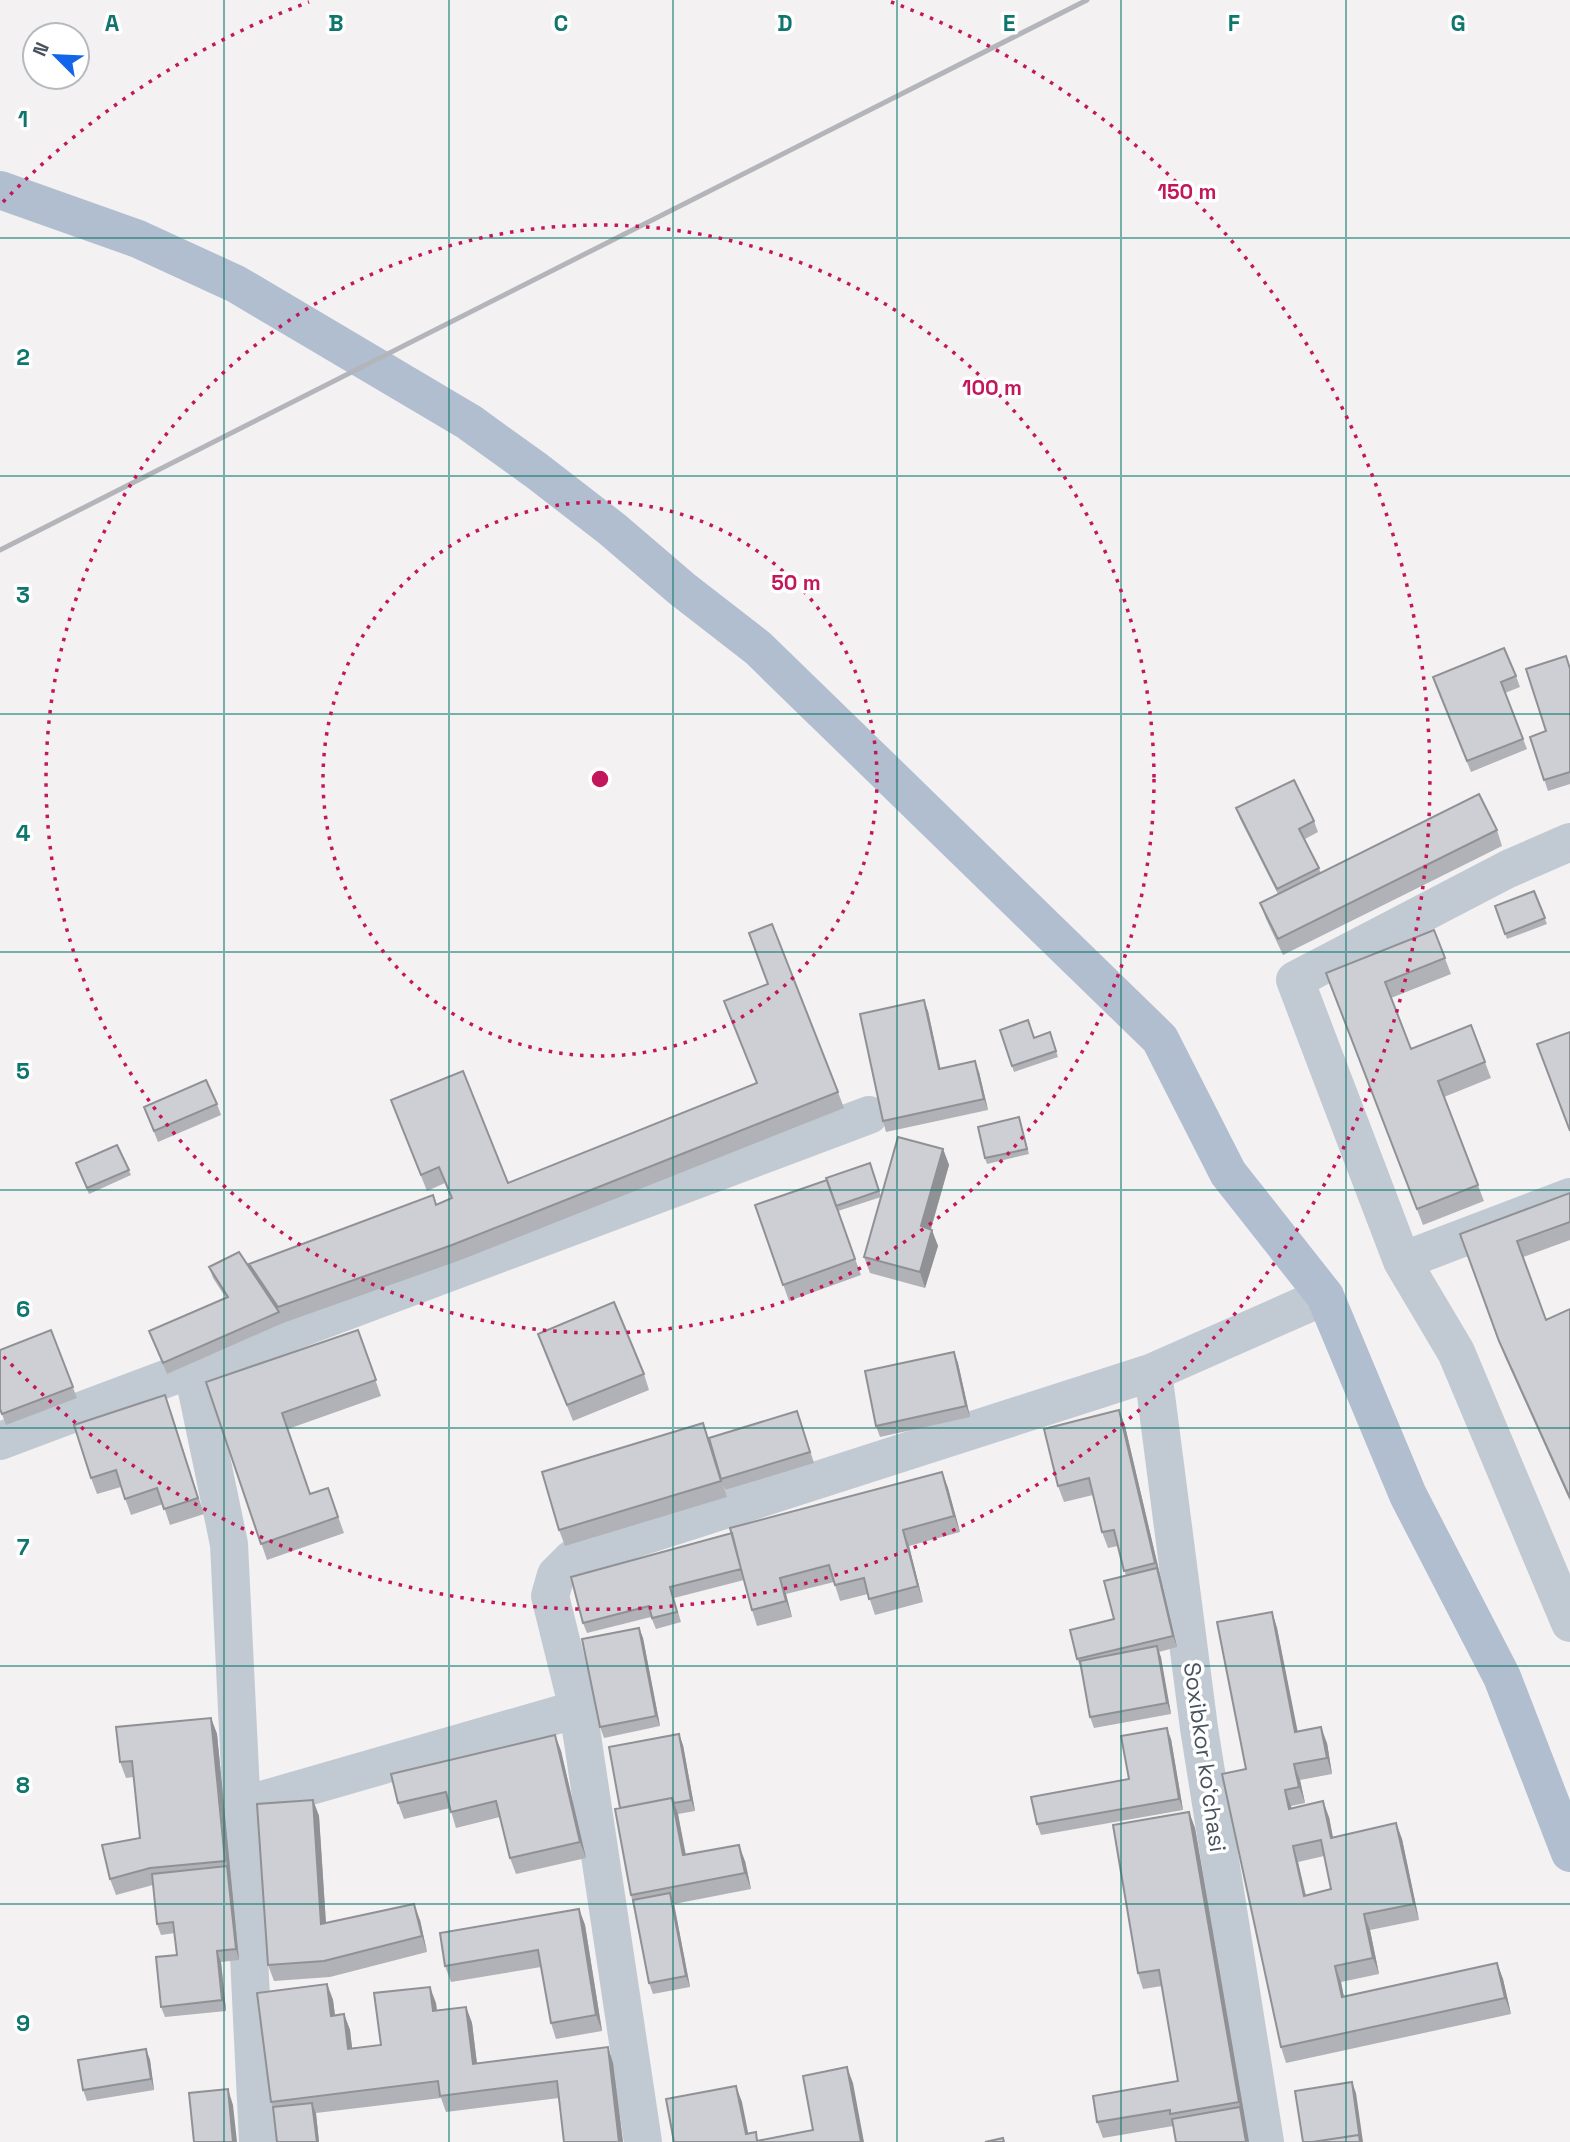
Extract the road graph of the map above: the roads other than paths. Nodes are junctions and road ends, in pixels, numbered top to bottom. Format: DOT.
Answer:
graph roads {
  1 [pos="0,191"];
  2 [pos="1570,842"];
  3 [pos="869,1115"];
  4 [pos="1570,1197"];
  5 [pos="1402,1261"];
  6 [pos="1325,1296"];
  7 [pos="192,1367"];
  8 [pos="1153,1372"];
  9 [pos="0,1441"];
  10 [pos="1570,1623"];
  11 [pos="579,1709"];
  12 [pos="241,1806"];
  13 [pos="1567,1836"];
  14 [pos="258,2142"];
  15 [pos="643,2142"];
  16 [pos="1265,2142"];
  1 -- 6 [label="main road"];
  2 -- 5 [label="street"];
  3 -- 7 [label="street"];
  4 -- 5 [label="street"];
  5 -- 10 [label="street"];
  6 -- 8 [label="street"];
  6 -- 13 [label="main road"];
  7 -- 9 [label="street"];
  7 -- 12 [label="street"];
  8 -- 11 [label="street"];
  8 -- 16 [label="street, Soxibkor koʻchasi"];
  11 -- 12 [label="street"];
  11 -- 15 [label="street"];
  12 -- 14 [label="street"];
}
